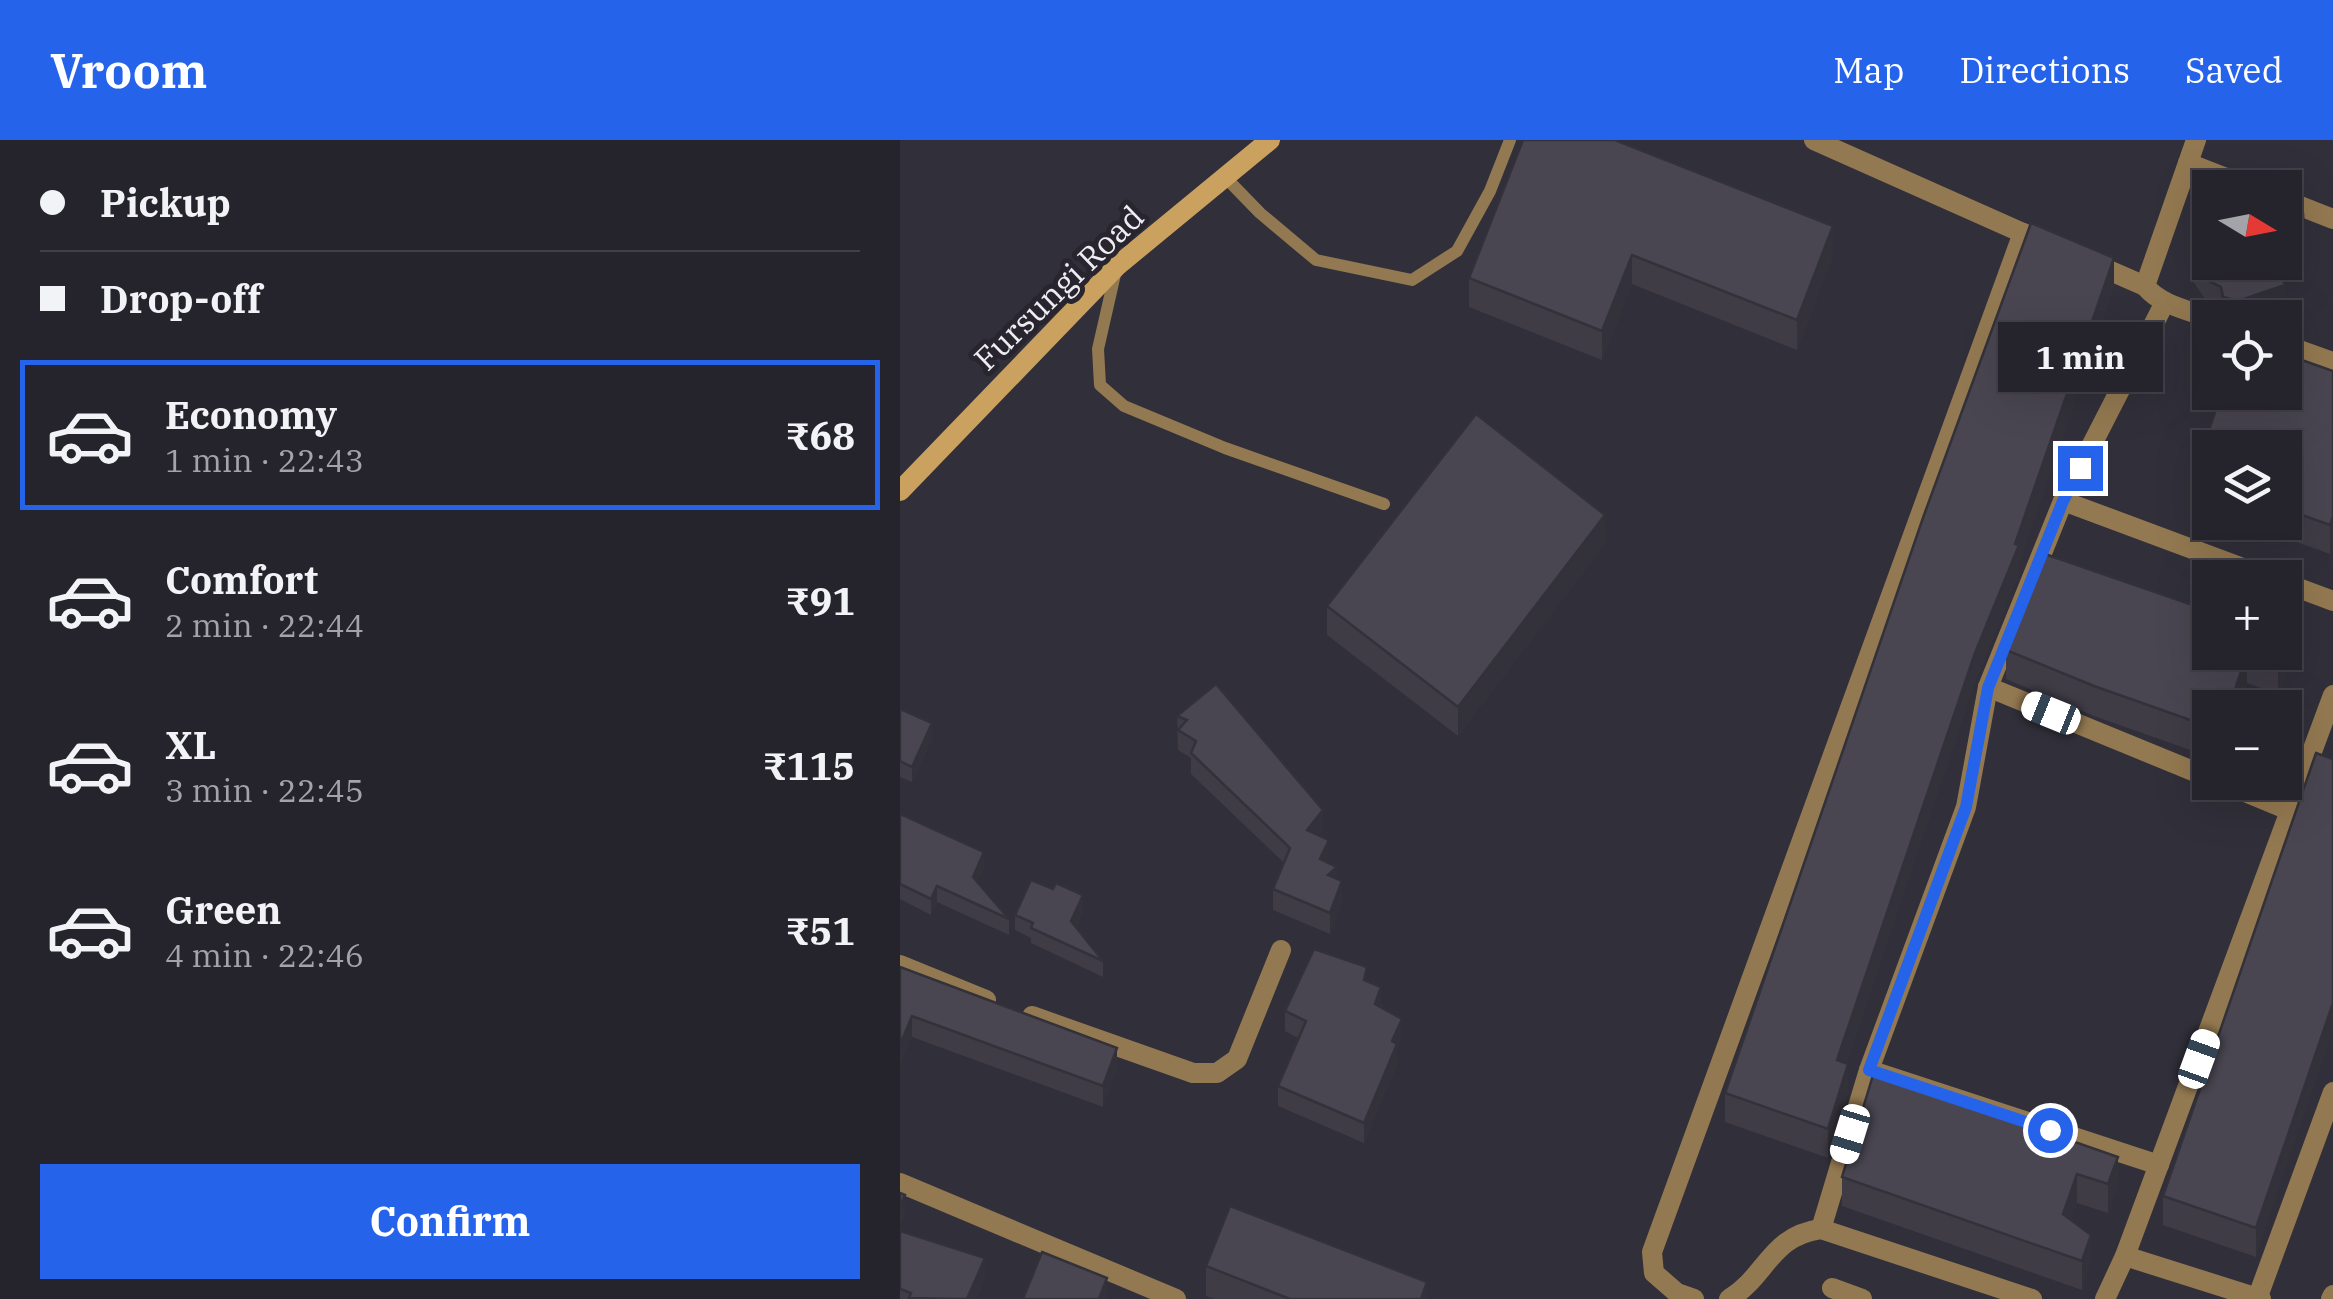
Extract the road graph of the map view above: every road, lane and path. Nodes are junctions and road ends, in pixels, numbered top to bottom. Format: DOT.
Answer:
graph roads {
  1 [pos="1270,140"];
  2 [pos="1510,140"];
  3 [pos="1814,140"];
  4 [pos="2196,140"];
  5 [pos="2188,163"];
  6 [pos="2206,170"];
  7 [pos="1225,177"];
  8 [pos="2302,207"];
  9 [pos="2333,219"];
  10 [pos="2023,233"];
  11 [pos="1117,266"];
  12 [pos="2145,286"];
  13 [pos="2165,302"];
  14 [pos="2192,312"];
  15 [pos="2302,350"];
  16 [pos="2333,362"];
  17 [pos="900,491"];
  18 [pos="2063,501"];
  19 [pos="1384,504"];
  20 [pos="2222,560"];
  21 [pos="2302,589"];
  22 [pos="2333,601"];
  23 [pos="1988,688"];
  24 [pos="2333,694"];
  25 [pos="2328,726"];
  26 [pos="2192,771"];
  27 [pos="2264,800"];
  28 [pos="2291,811"];
  29 [pos="1281,950"];
  30 [pos="900,965"];
  31 [pos="1869,1070"];
  32 [pos="2333,1092"];
  33 [pos="2159,1165"];
  34 [pos="900,1183"];
  35 [pos="1822,1229"];
  36 [pos="2125,1256"];
  37 [pos="1832,1288"];
  38 [pos="2023,1298"];
  39 [pos="1176,1299"];
  40 [pos="1694,1299"];
  41 [pos="1729,1299"];
  42 [pos="1862,1299"];
  43 [pos="2105,1299"];
  44 [pos="2258,1299"];
  1 -- 7 [label="street, Fursungi Road"];
  2 -- 7 [label="lane"];
  3 -- 10 [label="street"];
  4 -- 5 [label="street"];
  5 -- 6 [label="street"];
  5 -- 12 [label="street"];
  7 -- 11 [label="street, Fursungi Road"];
  8 -- 9 [label="street"];
  10 -- 12 [label="street"];
  10 -- 40 [label="street"];
  11 -- 17 [label="street, Fursungi Road"];
  11 -- 19 [label="lane"];
  12 -- 13 [label="street"];
  13 -- 14 [label="street"];
  13 -- 18 [label="street"];
  15 -- 16 [label="street"];
  18 -- 20 [label="street"];
  18 -- 23 [label="street"];
  21 -- 22 [label="street"];
  23 -- 26 [label="street"];
  23 -- 31 [label="street"];
  24 -- 25 [label="street"];
  25 -- 28 [label="street"];
  27 -- 28 [label="street"];
  28 -- 33 [label="street"];
  29 -- 30 [label="street"];
  31 -- 33 [label="street"];
  31 -- 35 [label="street"];
  32 -- 44 [label="street"];
  33 -- 36 [label="street"];
  34 -- 39 [label="street"];
  35 -- 38 [label="street"];
  35 -- 41 [label="street"];
  36 -- 43 [label="street"];
  36 -- 44 [label="street"];
  37 -- 42 [label="street"];
}
